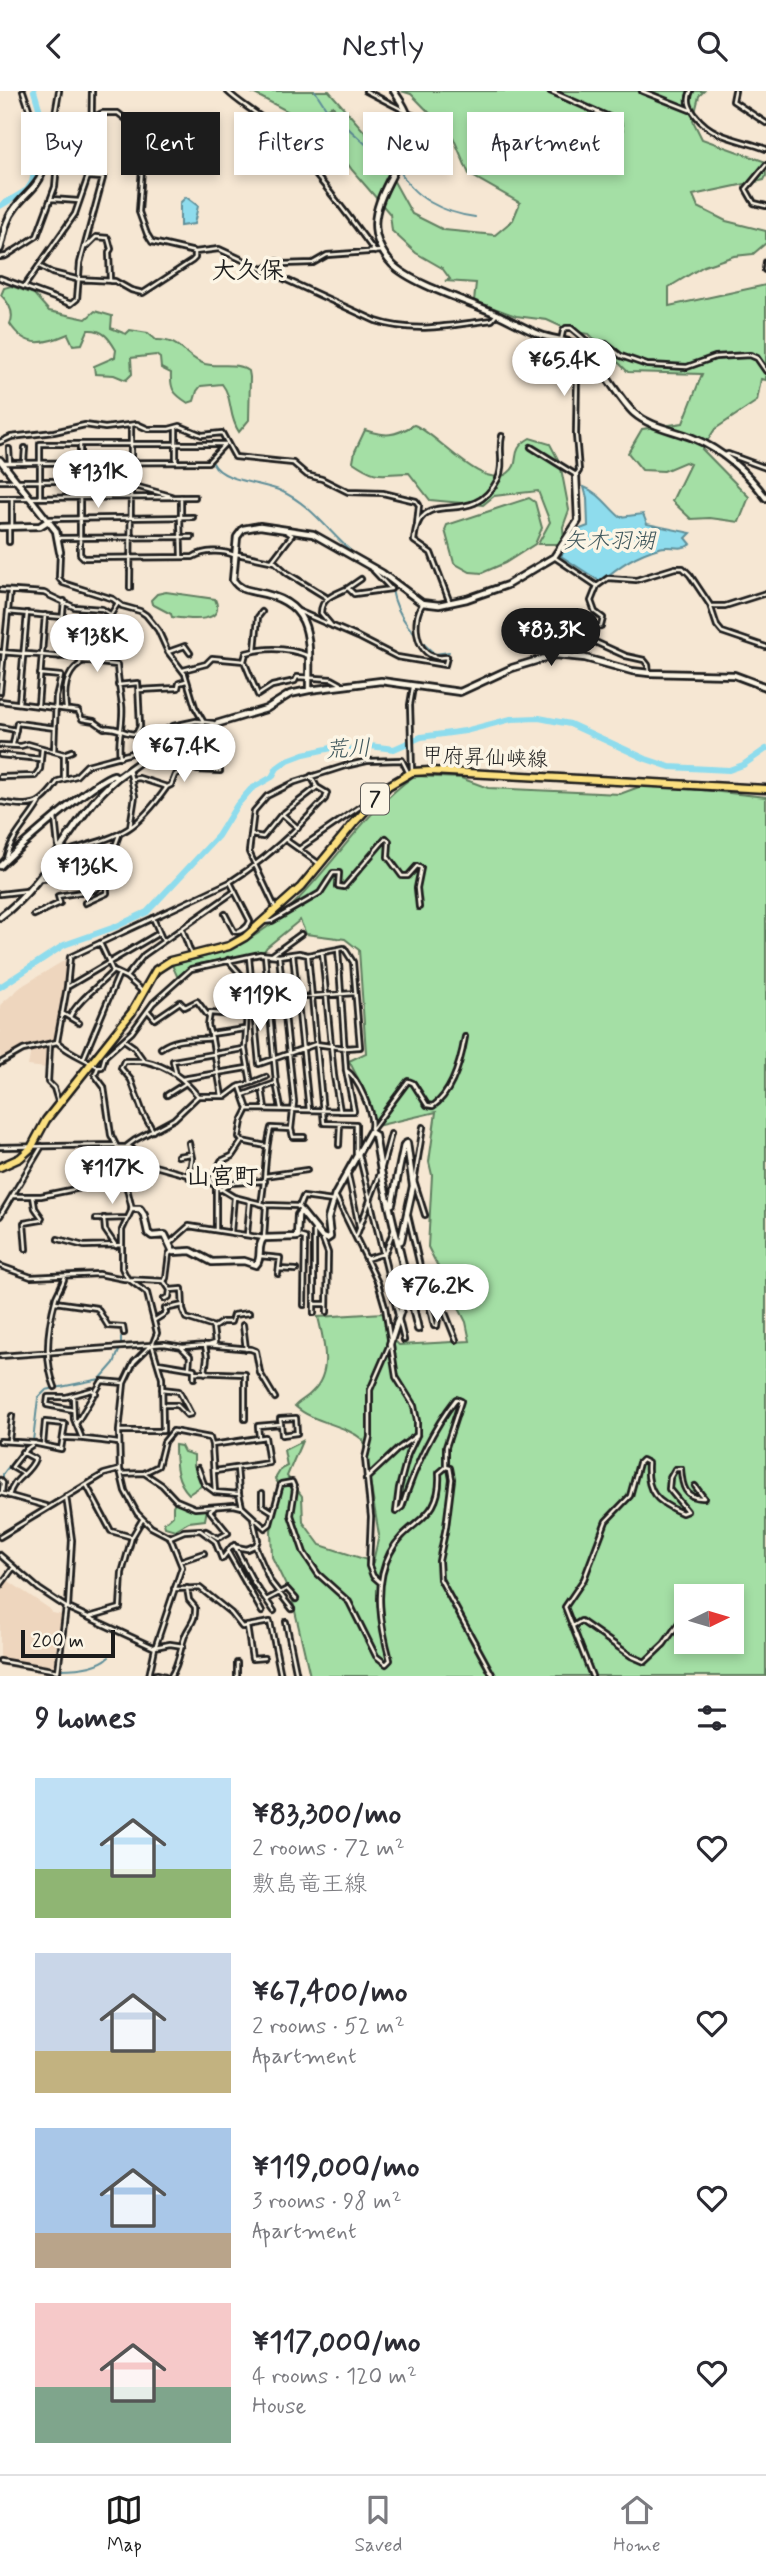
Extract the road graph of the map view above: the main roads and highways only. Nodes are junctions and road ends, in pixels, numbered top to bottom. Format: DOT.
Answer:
graph roads {
  1 [pos="766,789"];
  2 [pos="0,1167"];
  1 -- 2 [label="main road, 甲府昇仙峡線 / 7"];
}
